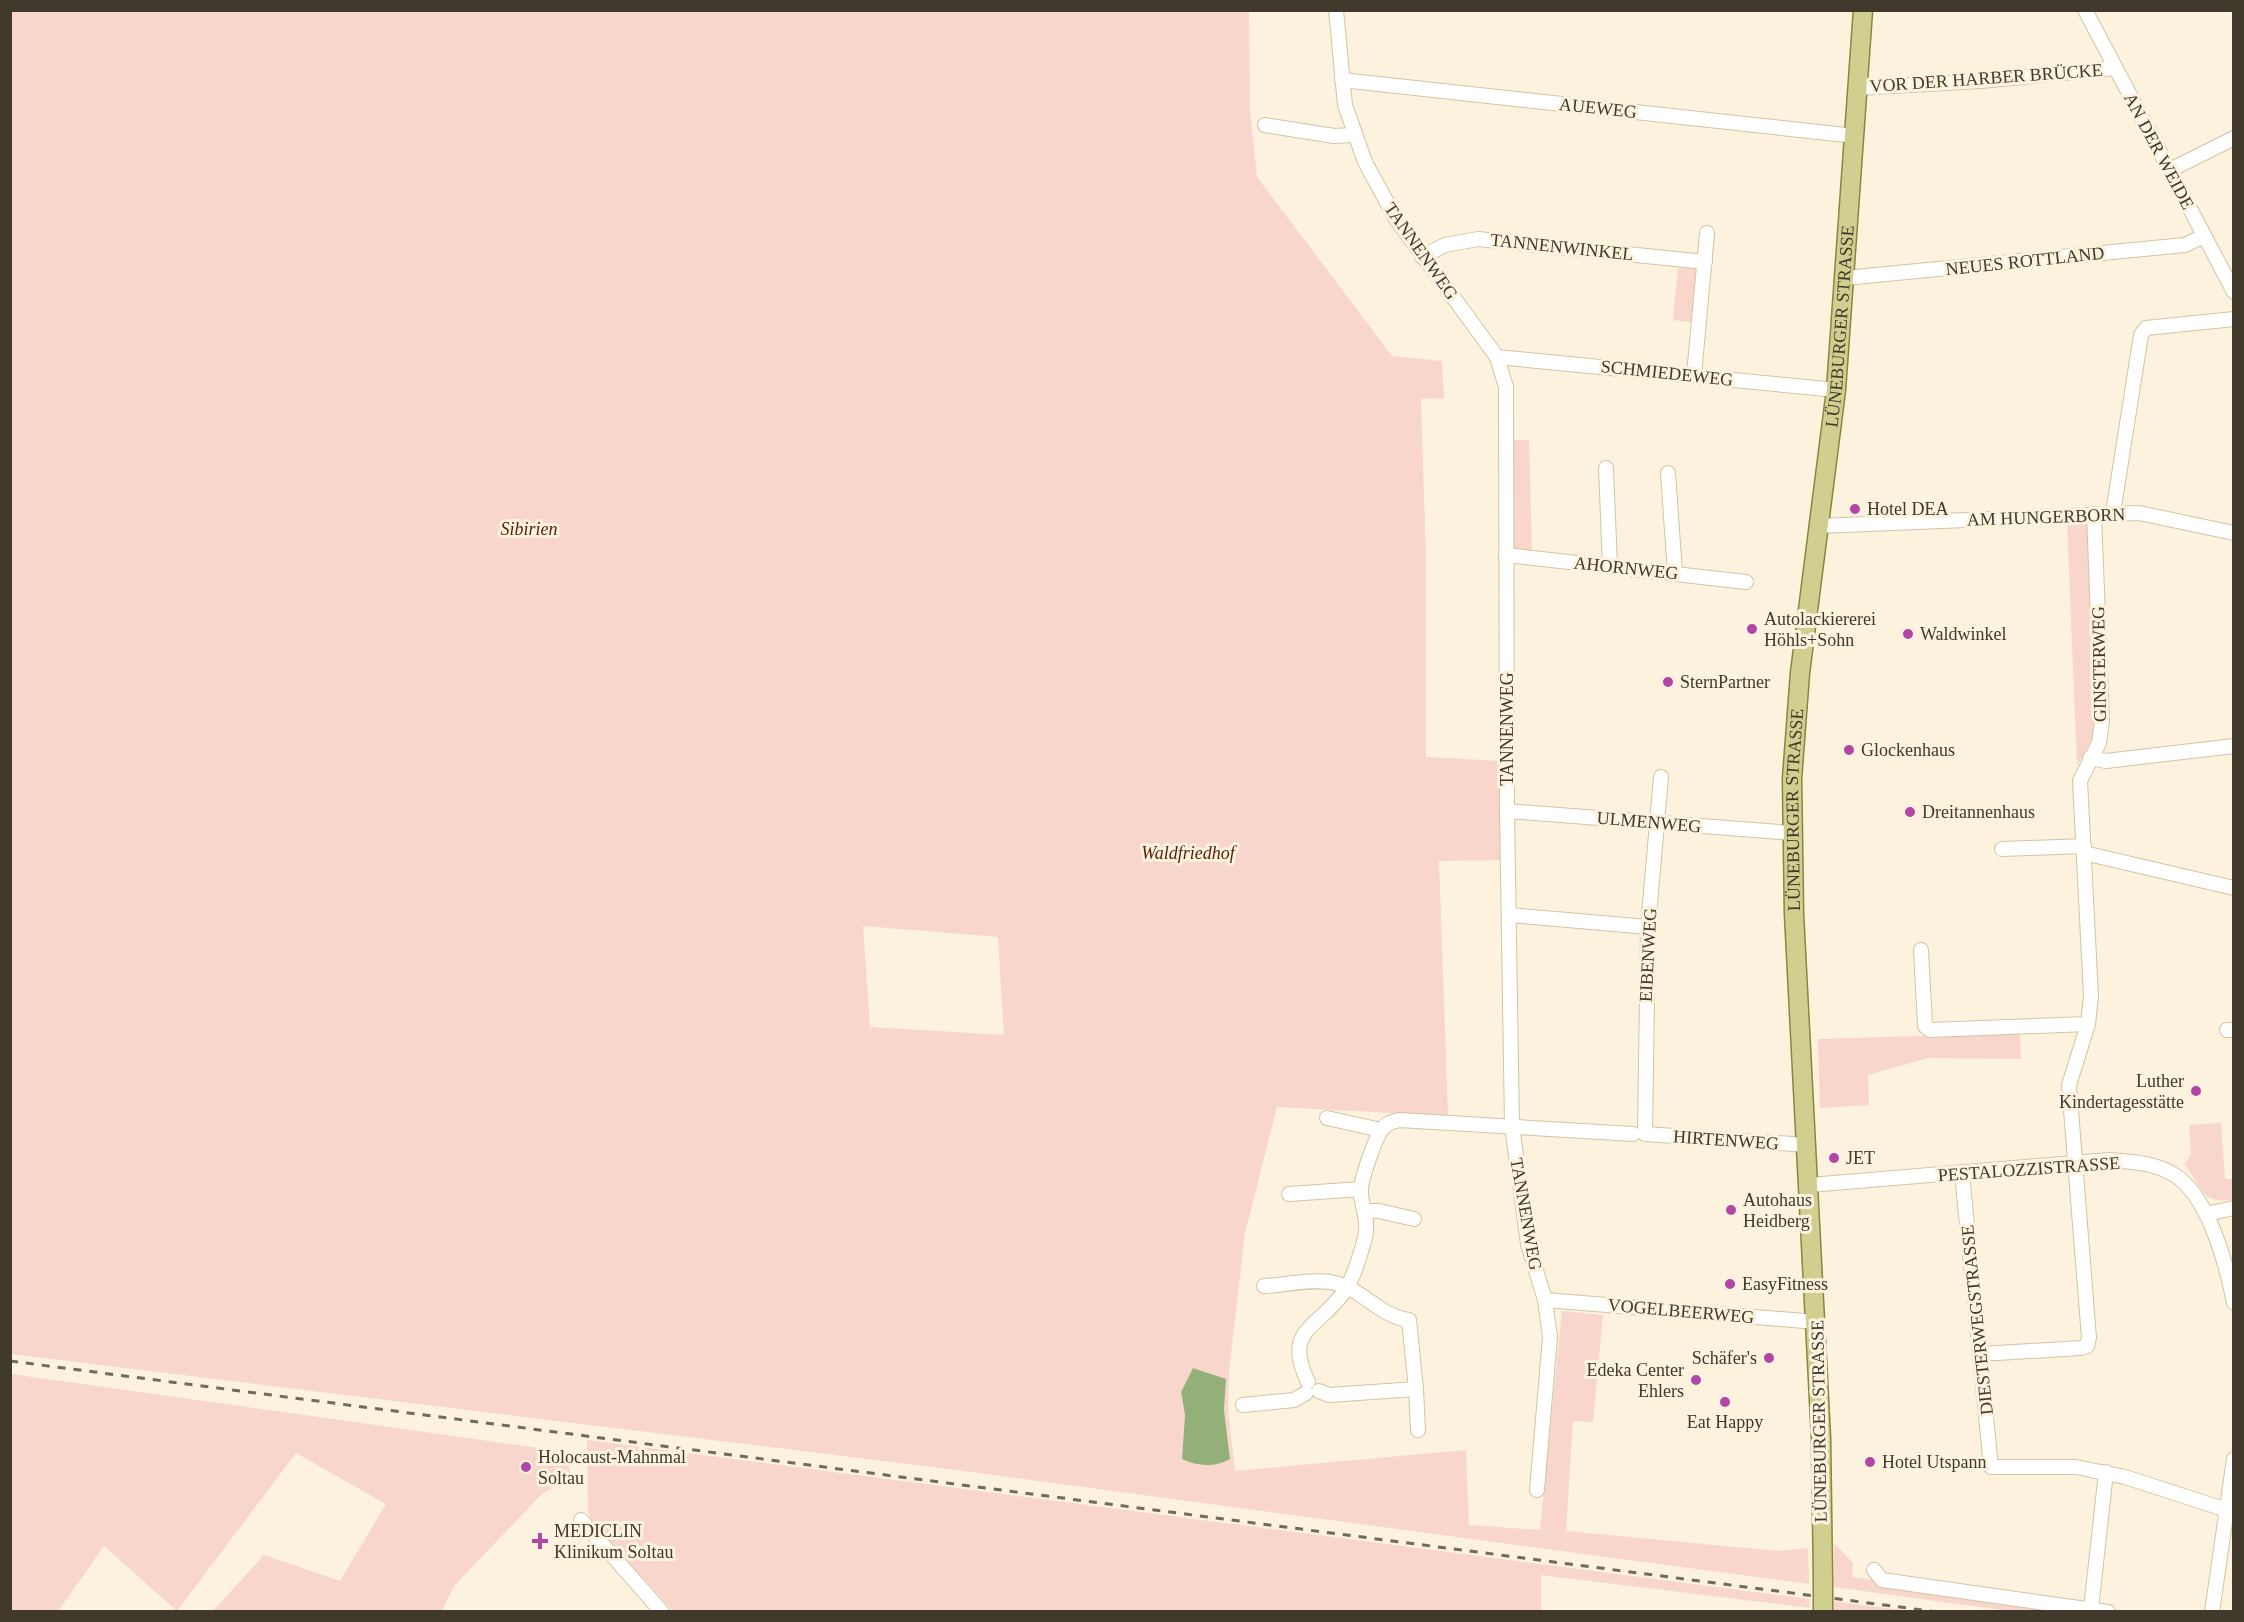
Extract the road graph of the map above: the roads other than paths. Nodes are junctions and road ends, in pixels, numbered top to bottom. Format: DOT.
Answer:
graph roads {
  1 [pos="1336,10"];
  2 [pos="1863,10"];
  3 [pos="2085,10"];
  4 [pos="2115,68"];
  5 [pos="1342,80"];
  6 [pos="1858,87"];
  7 [pos="1265,125"];
  8 [pos="1354,135"];
  9 [pos="1855,136"];
  10 [pos="2234,138"];
  11 [pos="2169,170"];
  12 [pos="1707,233"];
  13 [pos="2204,236"];
  14 [pos="1422,257"];
  15 [pos="1705,262"];
  16 [pos="1845,278"];
  17 [pos="2234,292"];
  18 [pos="2234,319"];
  19 [pos="1497,357"];
  20 [pos="1694,375"];
  21 [pos="1836,390"];
  22 [pos="1606,468"];
  23 [pos="1668,473"];
  24 [pos="2113,513"];
  25 [pos="2094,514"];
  26 [pos="1820,526"];
  27 [pos="2234,533"];
  28 [pos="1506,555"];
  29 [pos="1610,566"];
  30 [pos="1675,573"];
  31 [pos="1746,582"];
  32 [pos="2234,746"];
  33 [pos="2090,758"];
  34 [pos="1661,777"];
  35 [pos="1507,811"];
  36 [pos="1656,822"];
  37 [pos="1792,833"];
  38 [pos="2002,849"];
  39 [pos="2085,849"];
  40 [pos="2234,888"];
  41 [pos="1509,915"];
  42 [pos="1648,927"];
  43 [pos="1921,950"];
  44 [pos="2088,1024"];
  45 [pos="1327,1118"];
  46 [pos="1512,1126"];
  47 [pos="1381,1130"];
  48 [pos="1639,1134"];
  49 [pos="1807,1145"];
  50 [pos="2075,1162"];
  51 [pos="1962,1174"];
  52 [pos="1810,1185"];
  53 [pos="1360,1189"];
  54 [pos="1289,1194"];
  55 [pos="2234,1208"];
  56 [pos="1366,1211"];
  57 [pos="2206,1214"];
  58 [pos="1414,1219"];
  59 [pos="1264,1286"];
  60 [pos="1347,1287"];
  61 [pos="1545,1300"];
  62 [pos="2234,1303"];
  63 [pos="1817,1322"];
  64 [pos="1981,1354"];
  65 [pos="1311,1389"];
  66 [pos="1416,1389"];
  67 [pos="1243,1405"];
  68 [pos="1418,1430"];
  69 [pos="2234,1459"];
  70 [pos="2106,1472"];
  71 [pos="1537,1490"];
  72 [pos="2227,1510"];
  73 [pos="581,1520"];
  74 [pos="2227,1552"];
  75 [pos="1874,1570"];
  76 [pos="2091,1609"];
  77 [pos="662,1611"];
  78 [pos="1823,1611"];
  79 [pos="2108,1611"];
  80 [pos="2212,1611"];
  1 -- 5 [label="street, TANNENWEG"];
  2 -- 6 [label="main road, LÜNEBURGER STRASSE"];
  3 -- 4 [label="street, AN DER WEIDE"];
  4 -- 6 [label="street, VOR DER HARBER BRÜCKE"];
  4 -- 11 [label="street, AN DER WEIDE"];
  5 -- 8 [label="street, TANNENWEG"];
  5 -- 9 [label="street, AUEWEG"];
  6 -- 9 [label="main road, LÜNEBURGER STRASSE"];
  7 -- 8 [label="street"];
  8 -- 14 [label="street, TANNENWEG"];
  9 -- 16 [label="main road, LÜNEBURGER STRASSE"];
  10 -- 11 [label="street"];
  11 -- 13 [label="street, AN DER WEIDE"];
  12 -- 15 [label="street"];
  13 -- 16 [label="street, NEUES ROTTLAND"];
  13 -- 17 [label="street, AN DER WEIDE"];
  14 -- 15 [label="street, TANNENWINKEL"];
  14 -- 19 [label="street, TANNENWEG"];
  15 -- 20 [label="street"];
  16 -- 21 [label="main road, LÜNEBURGER STRASSE"];
  18 -- 24 [label="street"];
  19 -- 20 [label="street, SCHMIEDEWEG"];
  19 -- 28 [label="street, TANNENWEG"];
  20 -- 21 [label="street, SCHMIEDEWEG"];
  21 -- 26 [label="main road, LÜNEBURGER STRASSE"];
  22 -- 29 [label="street"];
  23 -- 30 [label="street"];
  24 -- 25 [label="street, AM HUNGERBORN"];
  24 -- 27 [label="street, AM HUNGERBORN"];
  25 -- 26 [label="street, AM HUNGERBORN"];
  25 -- 33 [label="street, GINSTERWEG"];
  26 -- 37 [label="main road, LÜNEBURGER STRASSE"];
  28 -- 29 [label="street, AHORNWEG"];
  28 -- 35 [label="street, TANNENWEG"];
  29 -- 30 [label="street, AHORNWEG"];
  30 -- 31 [label="street, AHORNWEG"];
  32 -- 33 [label="street"];
  33 -- 39 [label="street, GINSTERWEG"];
  34 -- 36 [label="street, EIBENWEG"];
  35 -- 36 [label="street, ULMENWEG"];
  35 -- 41 [label="street, TANNENWEG"];
  36 -- 37 [label="street, ULMENWEG"];
  36 -- 42 [label="street, EIBENWEG"];
  37 -- 49 [label="main road, LÜNEBURGER STRASSE"];
  38 -- 39 [label="street"];
  39 -- 40 [label="street"];
  39 -- 44 [label="street, GINSTERWEG"];
  41 -- 42 [label="street"];
  41 -- 46 [label="street, TANNENWEG"];
  42 -- 48 [label="street, EIBENWEG"];
  43 -- 44 [label="street"];
  44 -- 50 [label="street, GINSTERWEG"];
  45 -- 47 [label="street"];
  46 -- 47 [label="street, HIRTENWEG"];
  46 -- 48 [label="street, HIRTENWEG"];
  46 -- 61 [label="street, TANNENWEG"];
  47 -- 53 [label="street"];
  48 -- 49 [label="street, HIRTENWEG"];
  49 -- 52 [label="main road, LÜNEBURGER STRASSE"];
  50 -- 51 [label="street, PESTALOZZISTRASSE"];
  50 -- 57 [label="street, PESTALOZZISTRASSE"];
  50 -- 64 [label="street, GINSTERWEG"];
  51 -- 52 [label="street, PESTALOZZISTRASSE"];
  51 -- 64 [label="street, DIESTERWEGSTRASSE"];
  52 -- 63 [label="main road, LÜNEBURGER STRASSE"];
  53 -- 54 [label="street"];
  53 -- 56 [label="street"];
  55 -- 57 [label="street"];
  56 -- 58 [label="street"];
  56 -- 60 [label="street"];
  57 -- 62 [label="street, PESTALOZZISTRASSE"];
  59 -- 60 [label="street"];
  60 -- 65 [label="street"];
  60 -- 66 [label="street"];
  61 -- 63 [label="street, VOGELBEERWEG"];
  61 -- 71 [label="street, TANNENWEG"];
  63 -- 78 [label="main road, LÜNEBURGER STRASSE, bridge"];
  64 -- 70 [label="street, DIESTERWEGSTRASSE"];
  65 -- 66 [label="street"];
  65 -- 67 [label="street"];
  66 -- 68 [label="street"];
  69 -- 72 [label="street"];
  70 -- 72 [label="street"];
  70 -- 76 [label="street"];
  72 -- 74 [label="street"];
  73 -- 77 [label="street"];
  74 -- 80 [label="street"];
  75 -- 76 [label="street"];
  76 -- 79 [label="street"];
}
